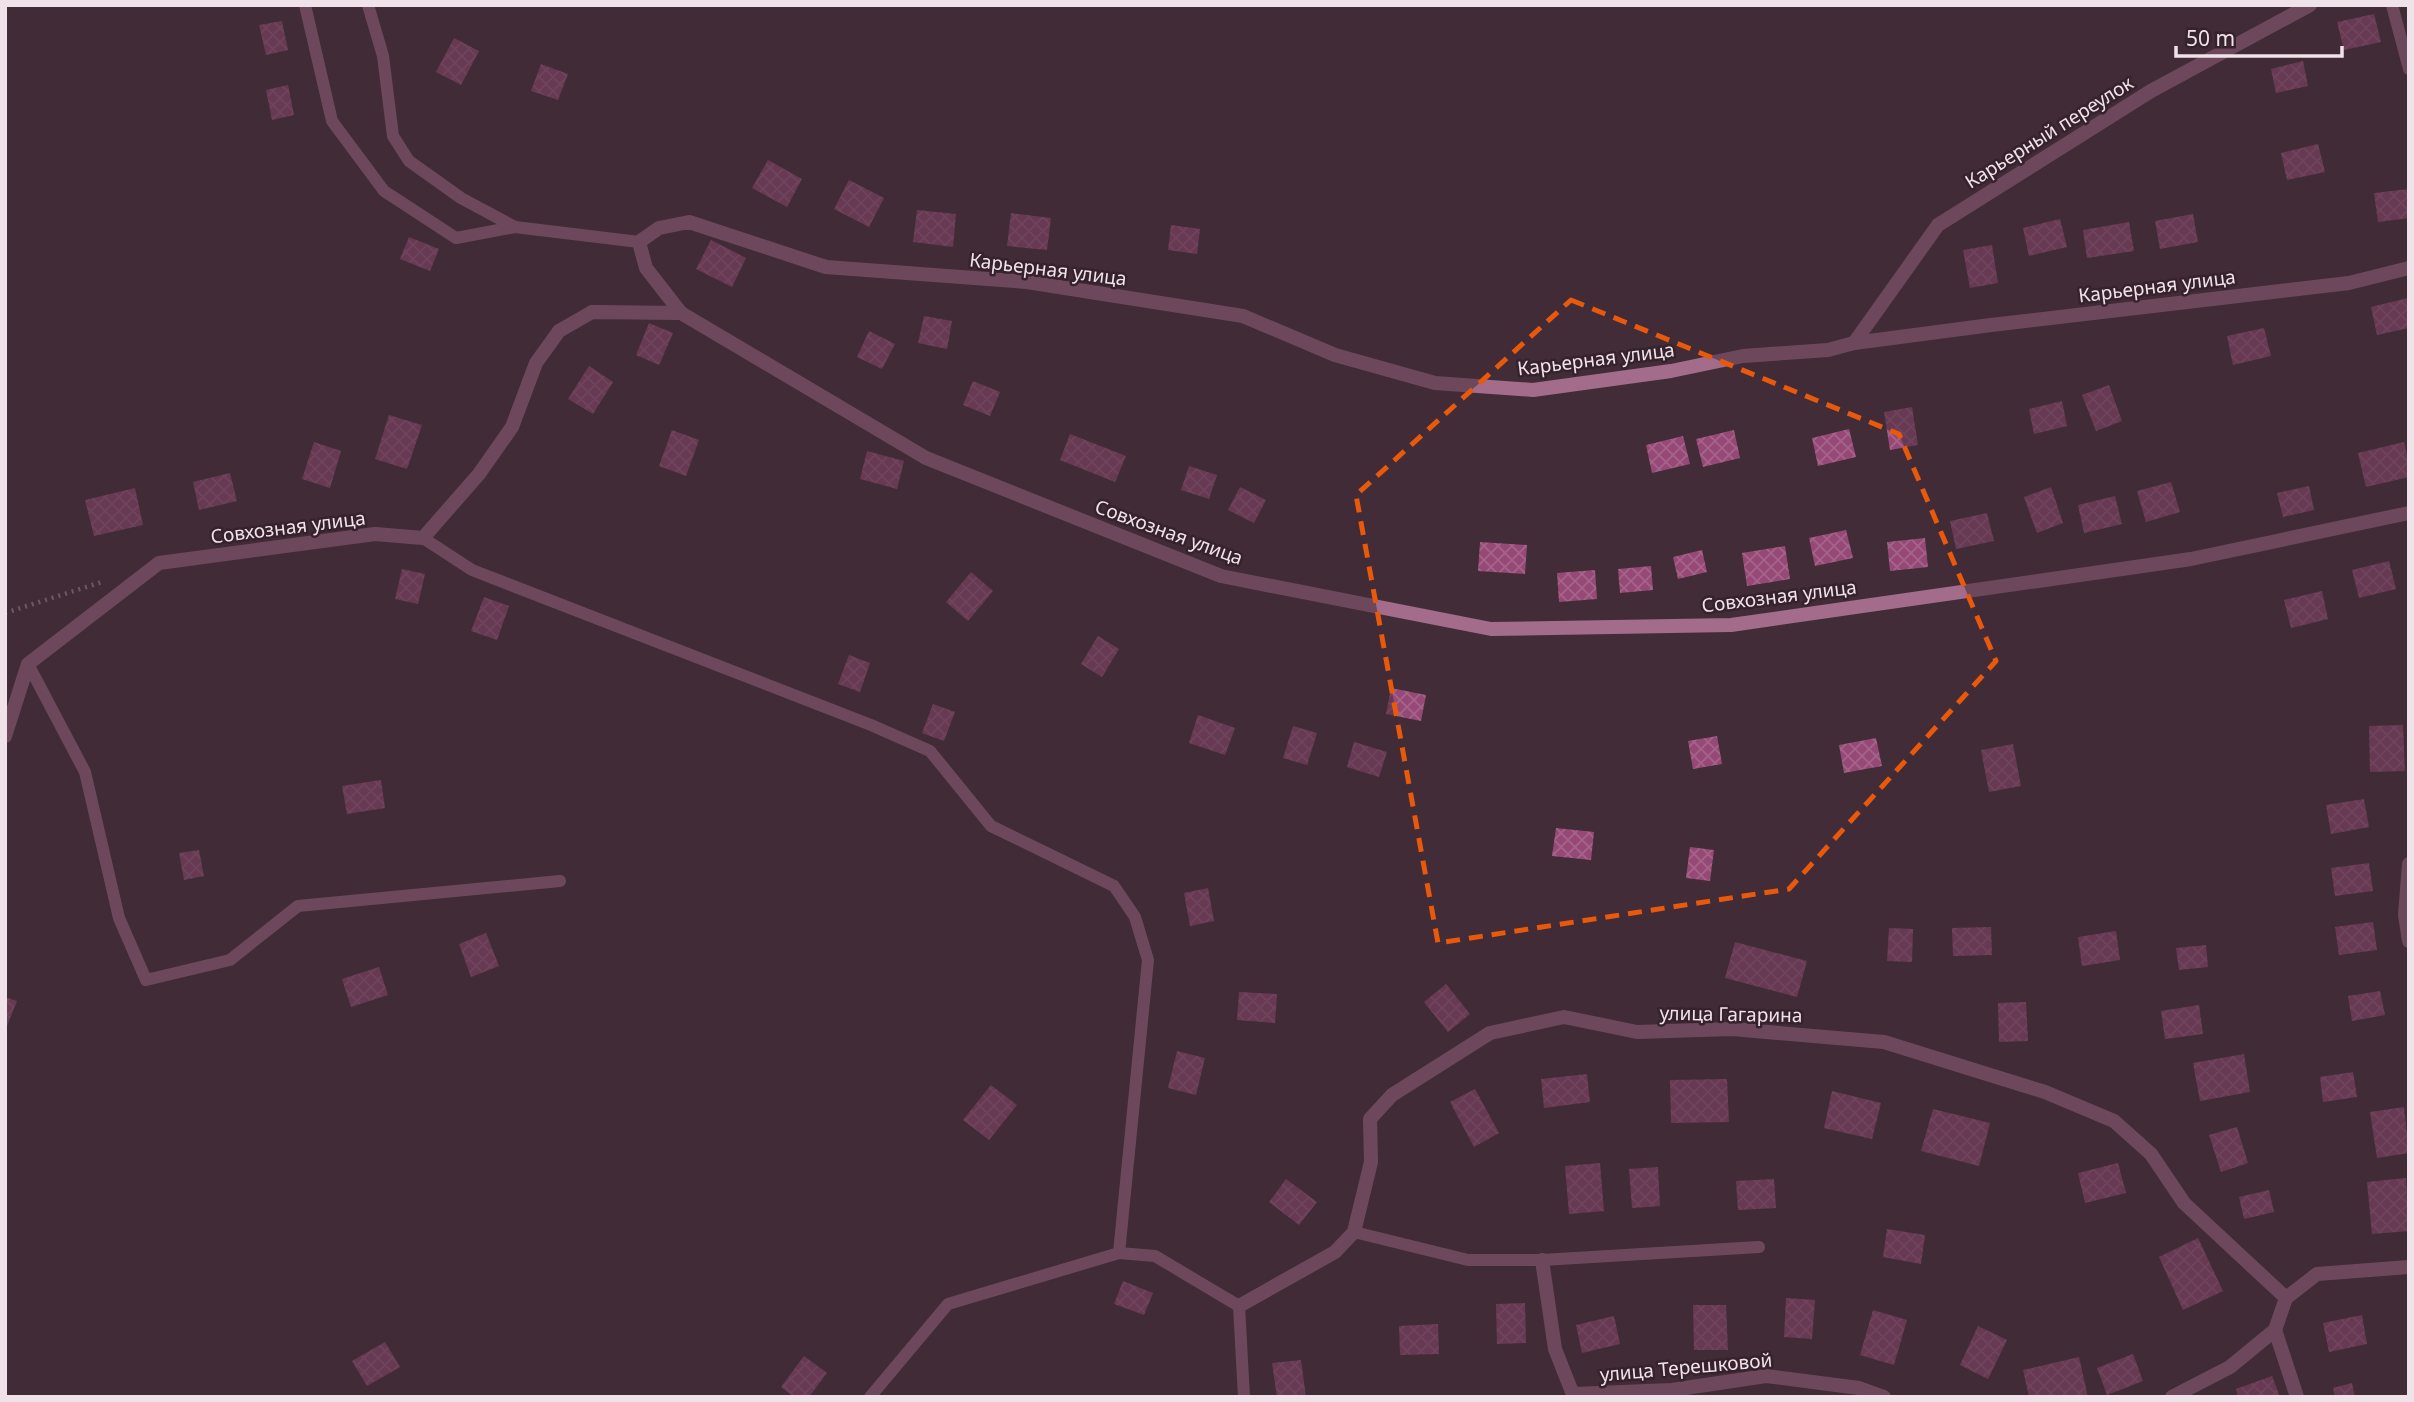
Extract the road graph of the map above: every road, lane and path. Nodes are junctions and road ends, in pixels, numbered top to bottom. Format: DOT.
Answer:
graph roads {
  1 [pos="305,5"];
  2 [pos="368,5"];
  3 [pos="2310,5"];
  4 [pos="2392,5"];
  5 [pos="2409,69"];
  6 [pos="515,227"];
  7 [pos="639,242"];
  8 [pos="2409,268"];
  9 [pos="681,313"];
  10 [pos="1854,343"];
  11 [pos="2409,513"];
  12 [pos="424,538"];
  13 [pos="108,580"];
  14 [pos="5,613"];
  15 [pos="28,664"];
  16 [pos="5,736"];
  17 [pos="2409,864"];
  18 [pos="560,881"];
  19 [pos="2409,941"];
  20 [pos="1354,1232"];
  21 [pos="1759,1247"];
  22 [pos="1119,1253"];
  23 [pos="1542,1260"];
  24 [pos="2409,1267"];
  25 [pos="2286,1298"];
  26 [pos="1239,1306"];
  27 [pos="2275,1330"];
  28 [pos="1574,1395"];
  29 [pos="870,1397"];
  30 [pos="1244,1397"];
  31 [pos="1884,1397"];
  32 [pos="2172,1397"];
  33 [pos="2297,1397"];
  1 -- 6 [label="lane"];
  2 -- 6 [label="lane"];
  3 -- 10 [label="street, Карьерный переулок"];
  4 -- 5 [label="lane"];
  6 -- 7 [label="lane"];
  7 -- 9 [label="street"];
  7 -- 10 [label="street, Карьерная улица"];
  8 -- 10 [label="street, Карьерная улица"];
  9 -- 11 [label="street, Совхозная улица"];
  9 -- 12 [label="street, Совхозная улица"];
  12 -- 15 [label="street, Совхозная улица"];
  12 -- 22 [label="lane"];
  13 -- 14 [label="path"];
  15 -- 16 [label="street"];
  15 -- 18 [label="lane"];
  17 -- 19 [label="street"];
  20 -- 23 [label="lane"];
  20 -- 25 [label="street, улица Гагарина"];
  20 -- 26 [label="street"];
  21 -- 23 [label="lane"];
  22 -- 26 [label="lane"];
  22 -- 29 [label="lane"];
  23 -- 28 [label="street"];
  24 -- 25 [label="street"];
  25 -- 27 [label="street"];
  26 -- 30 [label="lane"];
  27 -- 32 [label="street"];
  27 -- 33 [label="street"];
  28 -- 31 [label="street, улица Терешковой"];
}
